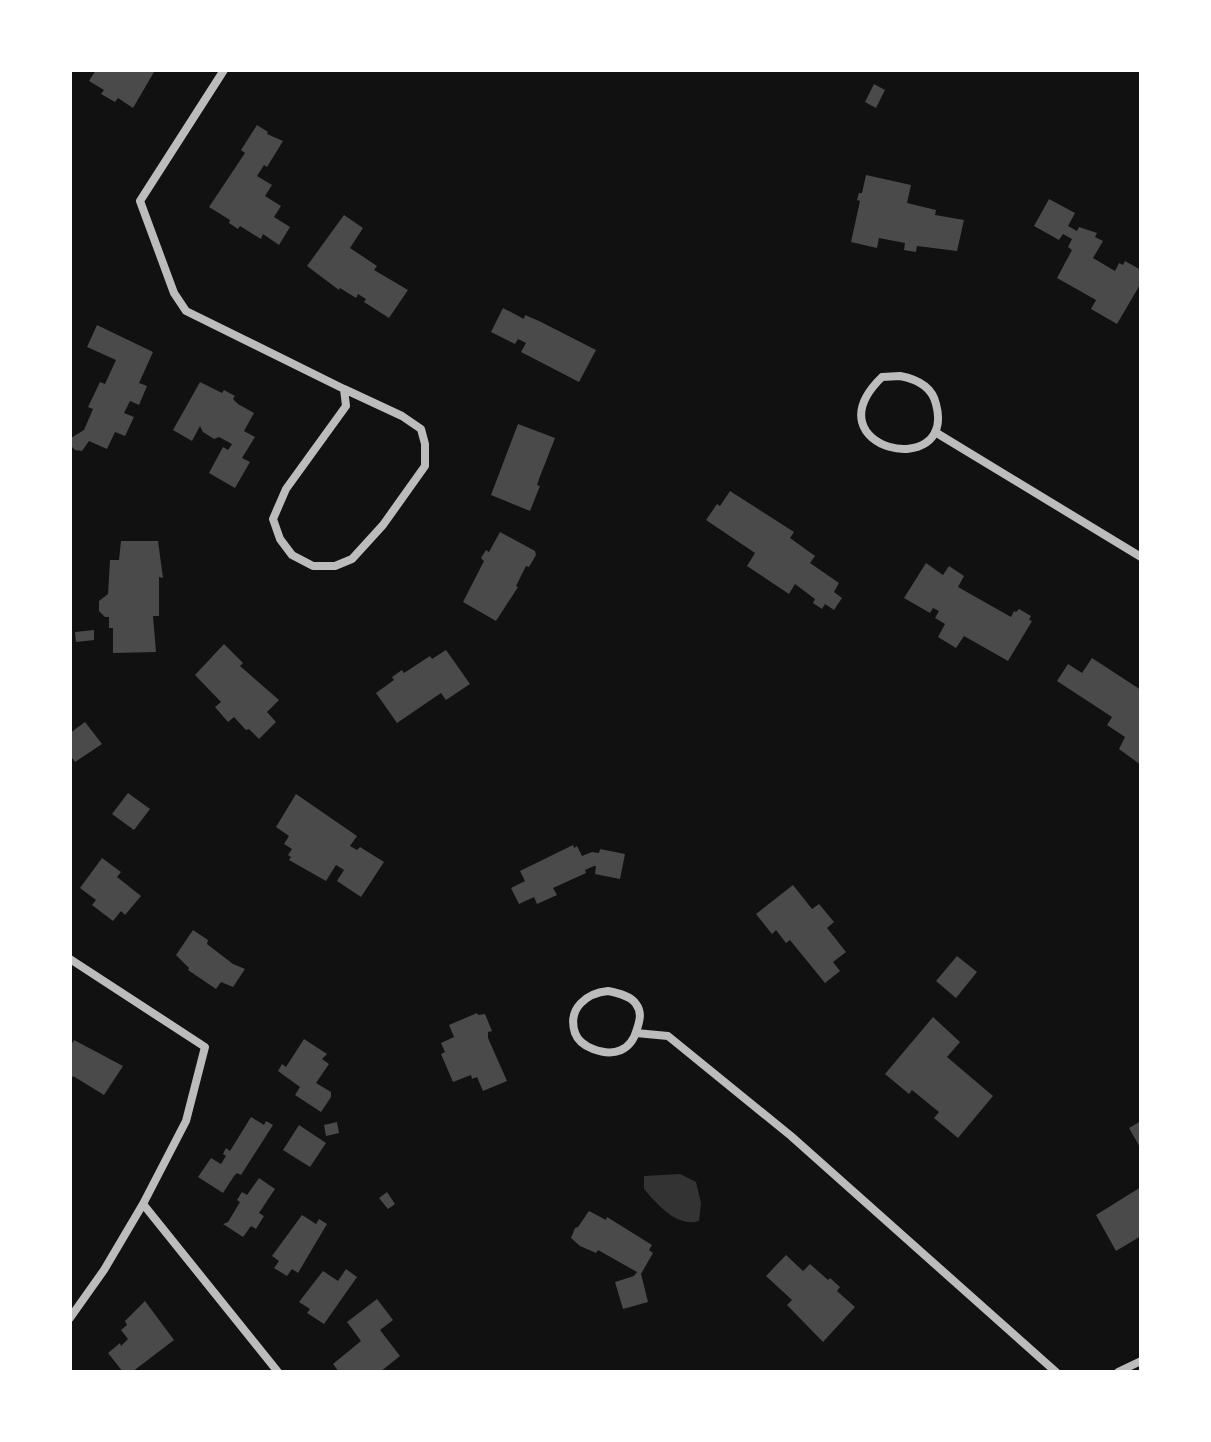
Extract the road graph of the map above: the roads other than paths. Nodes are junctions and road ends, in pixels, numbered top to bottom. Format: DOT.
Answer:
graph roads {
  1 [pos="224,70"];
  2 [pos="344,389"];
  3 [pos="935,432"];
  4 [pos="1141,557"];
  5 [pos="70,959"];
  6 [pos="636,1033"];
  7 [pos="143,1204"];
  8 [pos="70,1318"];
  9 [pos="1141,1361"];
  10 [pos="278,1372"];
  11 [pos="1056,1372"];
  12 [pos="1118,1372"];
  1 -- 2 [label="street"];
  2 -- 2 [label="street"];
  3 -- 3 [label="street"];
  3 -- 4 [label="street"];
  5 -- 7 [label="street"];
  6 -- 6 [label="street"];
  6 -- 11 [label="street"];
  7 -- 8 [label="street"];
  7 -- 10 [label="street"];
  9 -- 12 [label="street"];
}
